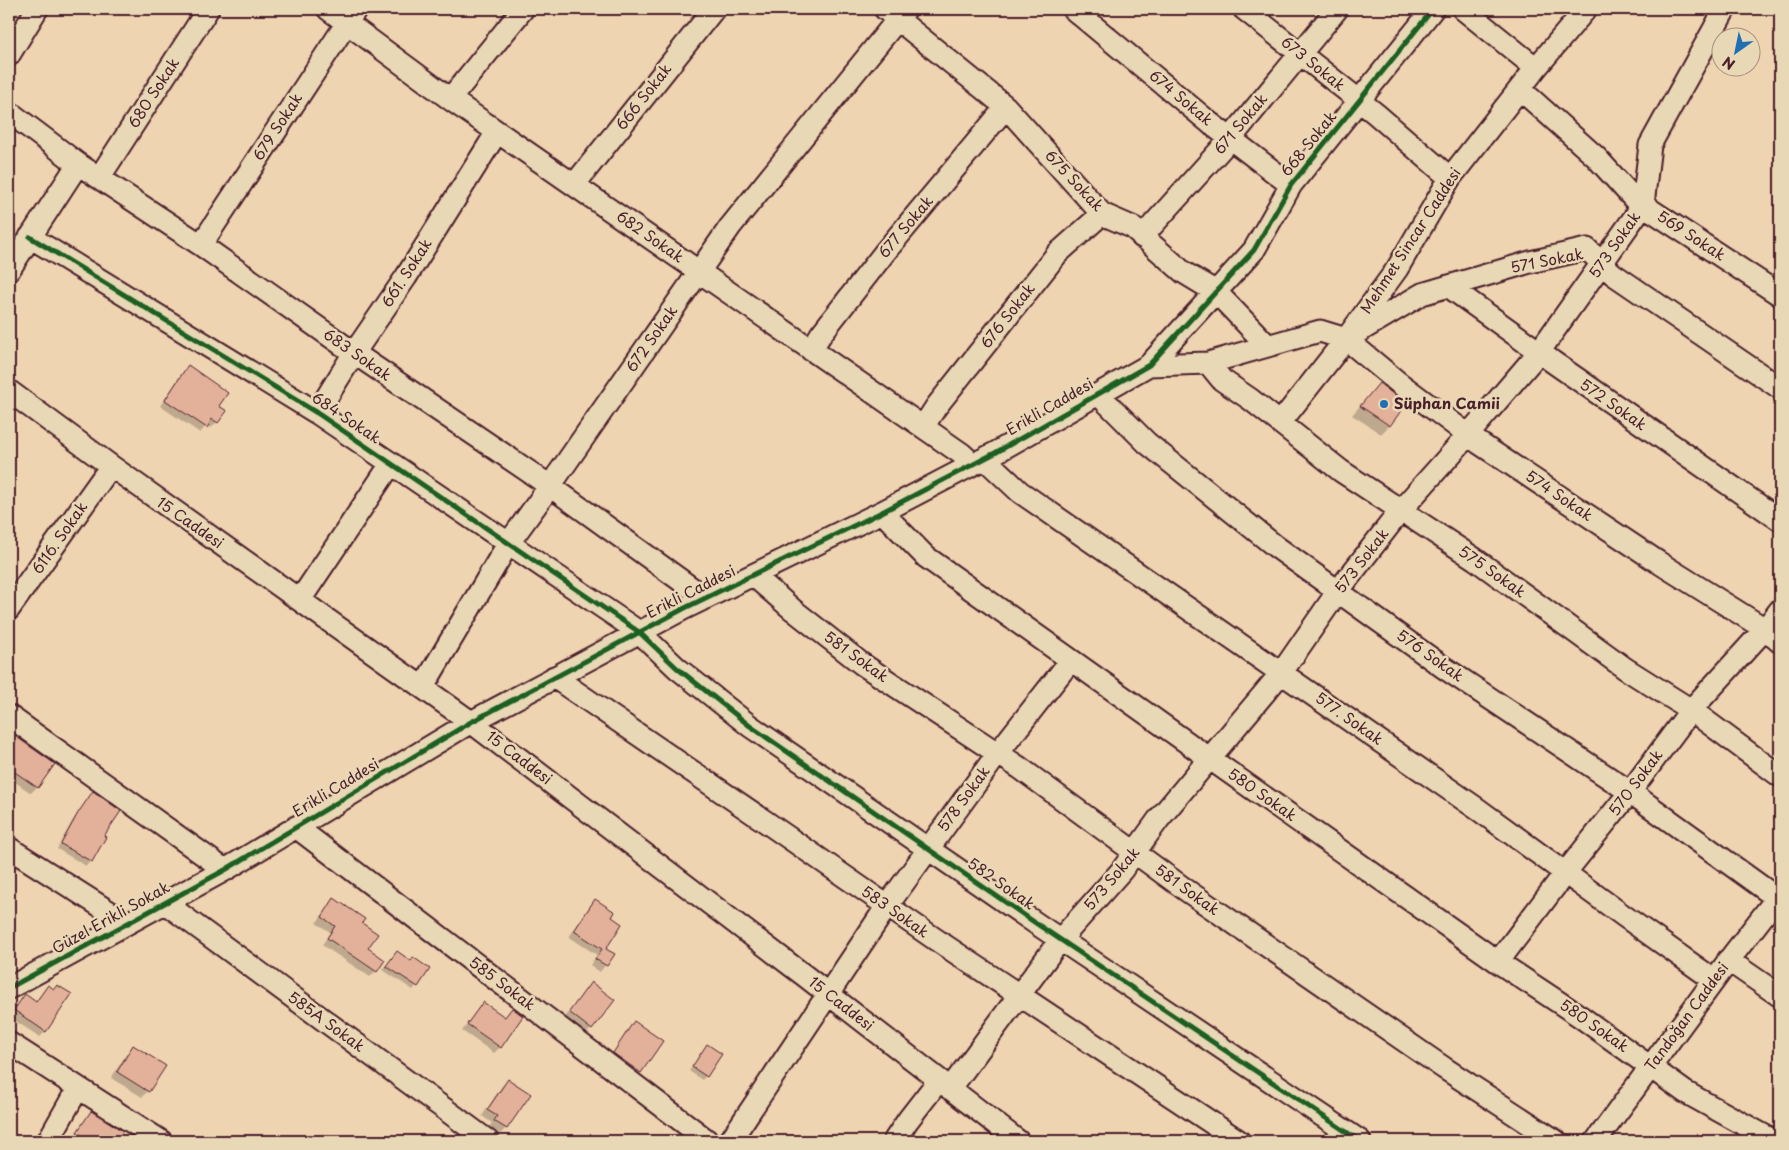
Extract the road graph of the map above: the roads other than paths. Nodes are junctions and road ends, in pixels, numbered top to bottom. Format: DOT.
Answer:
graph roads {
  1 [pos="37,9"];
  2 [pos="208,9"];
  3 [pos="328,9"];
  4 [pos="523,9"];
  5 [pos="714,9"];
  6 [pos="1072,9"];
  7 [pos="1244,9"];
  8 [pos="1336,9"];
  9 [pos="1433,9"];
  10 [pos="1463,9"];
  11 [pos="1586,9"];
  12 [pos="1725,9"];
  13 [pos="896,12"];
  14 [pos="351,16"];
  15 [pos="1299,53"];
  16 [pos="9,55"];
  17 [pos="1536,68"];
  18 [pos="1520,89"];
  19 [pos="450,99"];
  20 [pos="1360,102"];
  21 [pos="1006,107"];
  22 [pos="9,112"];
  23 [pos="497,132"];
  24 [pos="1231,138"];
  25 [pos="78,164"];
  26 [pos="99,178"];
  27 [pos="1450,178"];
  28 [pos="574,185"];
  29 [pos="1291,185"];
  30 [pos="1643,205"];
  31 [pos="1102,214"];
  32 [pos="30,237"];
  33 [pos="1142,237"];
  34 [pos="201,245"];
  35 [pos="1602,263"];
  36 [pos="9,270"];
  37 [pos="700,272"];
  38 [pos="1448,286"];
  39 [pos="1216,292"];
  40 [pos="1780,295"];
  41 [pos="1346,339"];
  42 [pos="1267,345"];
  43 [pos="811,350"];
  44 [pos="1539,352"];
  45 [pos="354,353"];
  46 [pos="1208,363"];
  47 [pos="1149,365"];
  48 [pos="1780,388"];
  49 [pos="9,391"];
  50 [pos="1098,394"];
  51 [pos="317,413"];
  52 [pos="1280,423"];
  53 [pos="923,427"];
  54 [pos="1468,435"];
  55 [pos="979,462"];
  56 [pos="391,464"];
  57 [pos="111,466"];
  58 [pos="550,486"];
  59 [pos="1401,510"];
  60 [pos="882,512"];
  61 [pos="1780,520"];
  62 [pos="508,544"];
  63 [pos="753,575"];
  64 [pos="1338,591"];
  65 [pos="704,599"];
  66 [pos="300,600"];
  67 [pos="11,603"];
  68 [pos="1780,610"];
  69 [pos="639,632"];
  70 [pos="1773,635"];
  71 [pos="1071,660"];
  72 [pos="1282,672"];
  73 [pos="554,677"];
  74 [pos="422,687"];
  75 [pos="1691,710"];
  76 [pos="9,716"];
  77 [pos="471,722"];
  78 [pos="998,753"];
  79 [pos="1210,759"];
  80 [pos="1780,776"];
  81 [pos="1630,792"];
  82 [pos="296,827"];
  83 [pos="9,848"];
  84 [pos="928,849"];
  85 [pos="1136,853"];
  86 [pos="225,870"];
  87 [pos="1565,873"];
  88 [pos="1779,896"];
  89 [pos="165,903"];
  90 [pos="887,906"];
  91 [pos="128,923"];
  92 [pos="1060,940"];
  93 [pos="1728,960"];
  94 [pos="1498,962"];
  95 [pos="1714,980"];
  96 [pos="9,988"];
  97 [pos="828,994"];
  98 [pos="1019,994"];
  99 [pos="1780,996"];
  100 [pos="9,1043"];
  101 [pos="1651,1066"];
  102 [pos="944,1084"];
  103 [pos="78,1088"];
  104 [pos="48,1141"];
  105 [pos="161,1141"];
  106 [pos="488,1141"];
  107 [pos="708,1141"];
  108 [pos="730,1141"];
  109 [pos="894,1141"];
  110 [pos="1018,1141"];
  111 [pos="1239,1141"];
  112 [pos="1360,1141"];
  113 [pos="1556,1141"];
  114 [pos="1596,1141"];
  115 [pos="1774,1141"];
  1 -- 16 [label="street"];
  2 -- 26 [label="street, 680 Sokak"];
  3 -- 14 [label="street, 682 Sokak"];
  4 -- 19 [label="street"];
  5 -- 28 [label="street, 666 Sokak"];
  6 -- 24 [label="street, 674 Sokak"];
  7 -- 15 [label="street, 673 Sokak"];
  8 -- 15 [label="street, 671 Sokak"];
  9 -- 20 [label="street, 668 Sokak"];
  10 -- 17 [label="street"];
  11 -- 17 [label="street, Mehmet Sincar Caddesi"];
  12 -- 30 [label="street, 573 Sokak"];
  13 -- 21 [label="street, 675 Sokak"];
  13 -- 37 [label="street, 672 Sokak"];
  14 -- 19 [label="street, 682 Sokak"];
  14 -- 34 [label="street, 679 Sokak"];
  15 -- 20 [label="street, 673 Sokak"];
  15 -- 24 [label="street, 671 Sokak"];
  17 -- 18 [label="street, Mehmet Sincar Caddesi"];
  18 -- 27 [label="street, Mehmet Sincar Caddesi"];
  18 -- 30 [label="street, 569 Sokak"];
  19 -- 23 [label="street, 682 Sokak"];
  20 -- 27 [label="street, 673 Sokak"];
  20 -- 29 [label="street, 668 Sokak"];
  21 -- 31 [label="street, 675 Sokak"];
  21 -- 43 [label="street, 677 Sokak"];
  22 -- 25 [label="street, 683 Sokak"];
  23 -- 28 [label="street, 682 Sokak"];
  23 -- 45 [label="street, 661. Sokak"];
  24 -- 29 [label="street, 674 Sokak"];
  24 -- 33 [label="street, 671 Sokak"];
  25 -- 26 [label="street, 683 Sokak"];
  25 -- 32 [label="street"];
  26 -- 34 [label="street, 683 Sokak"];
  27 -- 41 [label="street, Mehmet Sincar Caddesi"];
  28 -- 37 [label="street, 682 Sokak"];
  29 -- 39 [label="street, 668 Sokak"];
  30 -- 35 [label="street, 573 Sokak"];
  30 -- 40 [label="street, 569 Sokak"];
  31 -- 33 [label="street, 675 Sokak"];
  31 -- 53 [label="street, 676 Sokak"];
  32 -- 36 [label="street"];
  32 -- 51 [label="street, 684 Sokak"];
  33 -- 39 [label="street, 675 Sokak"];
  34 -- 45 [label="street, 683 Sokak"];
  35 -- 38 [label="street, 571 Sokak"];
  35 -- 44 [label="street, 573 Sokak"];
  35 -- 48 [label="street, 571 Sokak"];
  37 -- 43 [label="street, 682 Sokak"];
  37 -- 58 [label="street, 672 Sokak"];
  38 -- 41 [label="street, 571 Sokak"];
  38 -- 44 [label="street, 572 Sokak"];
  39 -- 42 [label="street, 675 Sokak"];
  39 -- 47 [label="street, 668 Sokak"];
  41 -- 42 [label="street"];
  41 -- 52 [label="street, Mehmet Sincar Caddesi"];
  41 -- 54 [label="street, 574 Sokak"];
  42 -- 46 [label="street"];
  43 -- 53 [label="street, 682 Sokak"];
  44 -- 54 [label="street, 573 Sokak"];
  44 -- 61 [label="street, 572 Sokak"];
  45 -- 51 [label="street, 661. Sokak"];
  45 -- 58 [label="street, 683 Sokak"];
  46 -- 47 [label="street"];
  46 -- 52 [label="street, 575 Sokak"];
  47 -- 50 [label="street, Erikli Caddesi"];
  49 -- 57 [label="street, 15 Caddesi"];
  50 -- 55 [label="street, Erikli Caddesi"];
  50 -- 64 [label="street, 576 Sokak"];
  51 -- 56 [label="street, 684 Sokak"];
  52 -- 59 [label="street, 575 Sokak"];
  53 -- 55 [label="street, 682 Sokak"];
  54 -- 59 [label="street, 573 Sokak"];
  54 -- 70 [label="street, 574 Sokak"];
  55 -- 60 [label="street, Erikli Caddesi"];
  55 -- 72 [label="street, 577. Sokak"];
  56 -- 62 [label="street, 684 Sokak"];
  56 -- 66 [label="street"];
  57 -- 66 [label="street, 15 Caddesi"];
  57 -- 67 [label="street, 6116. Sokak"];
  58 -- 62 [label="street, 672 Sokak"];
  58 -- 65 [label="street, 683 Sokak"];
  59 -- 64 [label="street, 573 Sokak"];
  59 -- 75 [label="street, 575 Sokak"];
  60 -- 63 [label="street, Erikli Caddesi"];
  60 -- 71 [label="street, 580 Sokak"];
  62 -- 69 [label="street, 684 Sokak"];
  62 -- 74 [label="street, 672 Sokak"];
  63 -- 65 [label="street, Erikli Caddesi"];
  63 -- 78 [label="street, 581 Sokak"];
  64 -- 72 [label="street, 573 Sokak"];
  64 -- 81 [label="street, 576 Sokak"];
  65 -- 69 [label="street, Erikli Caddesi"];
  66 -- 74 [label="street, 15 Caddesi"];
  68 -- 70 [label="street, 570 Sokak"];
  69 -- 73 [label="street, Erikli Caddesi"];
  69 -- 84 [label="street, 582 Sokak"];
  70 -- 75 [label="street, 570 Sokak"];
  71 -- 78 [label="street, 578 Sokak"];
  71 -- 79 [label="street, 580 Sokak"];
  72 -- 79 [label="street, 573 Sokak"];
  72 -- 87 [label="street, 577. Sokak"];
  73 -- 77 [label="street, Erikli Caddesi"];
  73 -- 90 [label="street, 583 Sokak"];
  74 -- 77 [label="street, 15 Caddesi"];
  75 -- 80 [label="street, 575 Sokak"];
  75 -- 81 [label="street, 570 Sokak"];
  76 -- 86 [label="street"];
  77 -- 82 [label="street, Erikli Caddesi"];
  77 -- 97 [label="street, 15 Caddesi"];
  78 -- 84 [label="street, 578 Sokak"];
  78 -- 85 [label="street, 581 Sokak"];
  79 -- 85 [label="street, 573 Sokak"];
  79 -- 94 [label="street, 580 Sokak"];
  81 -- 87 [label="street, 570 Sokak"];
  81 -- 88 [label="street, 576 Sokak"];
  82 -- 86 [label="street, Erikli Caddesi"];
  82 -- 107 [label="street, 585 Sokak"];
  83 -- 91 [label="street"];
  84 -- 90 [label="street, 578 Sokak"];
  84 -- 92 [label="street, 582 Sokak"];
  85 -- 92 [label="street, 573 Sokak"];
  85 -- 113 [label="street, 581 Sokak"];
  86 -- 89 [label="street, Güzel Erikli Sokak"];
  87 -- 94 [label="street, 570 Sokak"];
  87 -- 95 [label="street, 577. Sokak"];
  88 -- 93 [label="street, Tandoğan Caddesi"];
  89 -- 91 [label="street, Güzel Erikli Sokak"];
  89 -- 106 [label="street, 585A Sokak"];
  90 -- 97 [label="street, 578 Sokak"];
  90 -- 98 [label="street, 583 Sokak"];
  91 -- 96 [label="street, Güzel Erikli Sokak"];
  92 -- 98 [label="street, 573 Sokak"];
  92 -- 112 [label="street, 582 Sokak"];
  93 -- 95 [label="street, Tandoğan Caddesi"];
  93 -- 99 [label="street"];
  94 -- 101 [label="street, 580 Sokak"];
  95 -- 101 [label="street, Tandoğan Caddesi"];
  97 -- 102 [label="street, 15 Caddesi"];
  97 -- 108 [label="street, 578 Sokak"];
  98 -- 102 [label="street, 573 Sokak"];
  98 -- 111 [label="street, 583 Sokak"];
  100 -- 103 [label="street"];
  101 -- 114 [label="street, Tandoğan Caddesi"];
  101 -- 115 [label="street, 580 Sokak"];
  102 -- 109 [label="street, 573 Sokak"];
  102 -- 110 [label="street, 15 Caddesi"];
  103 -- 104 [label="street"];
  103 -- 105 [label="street"];
}
